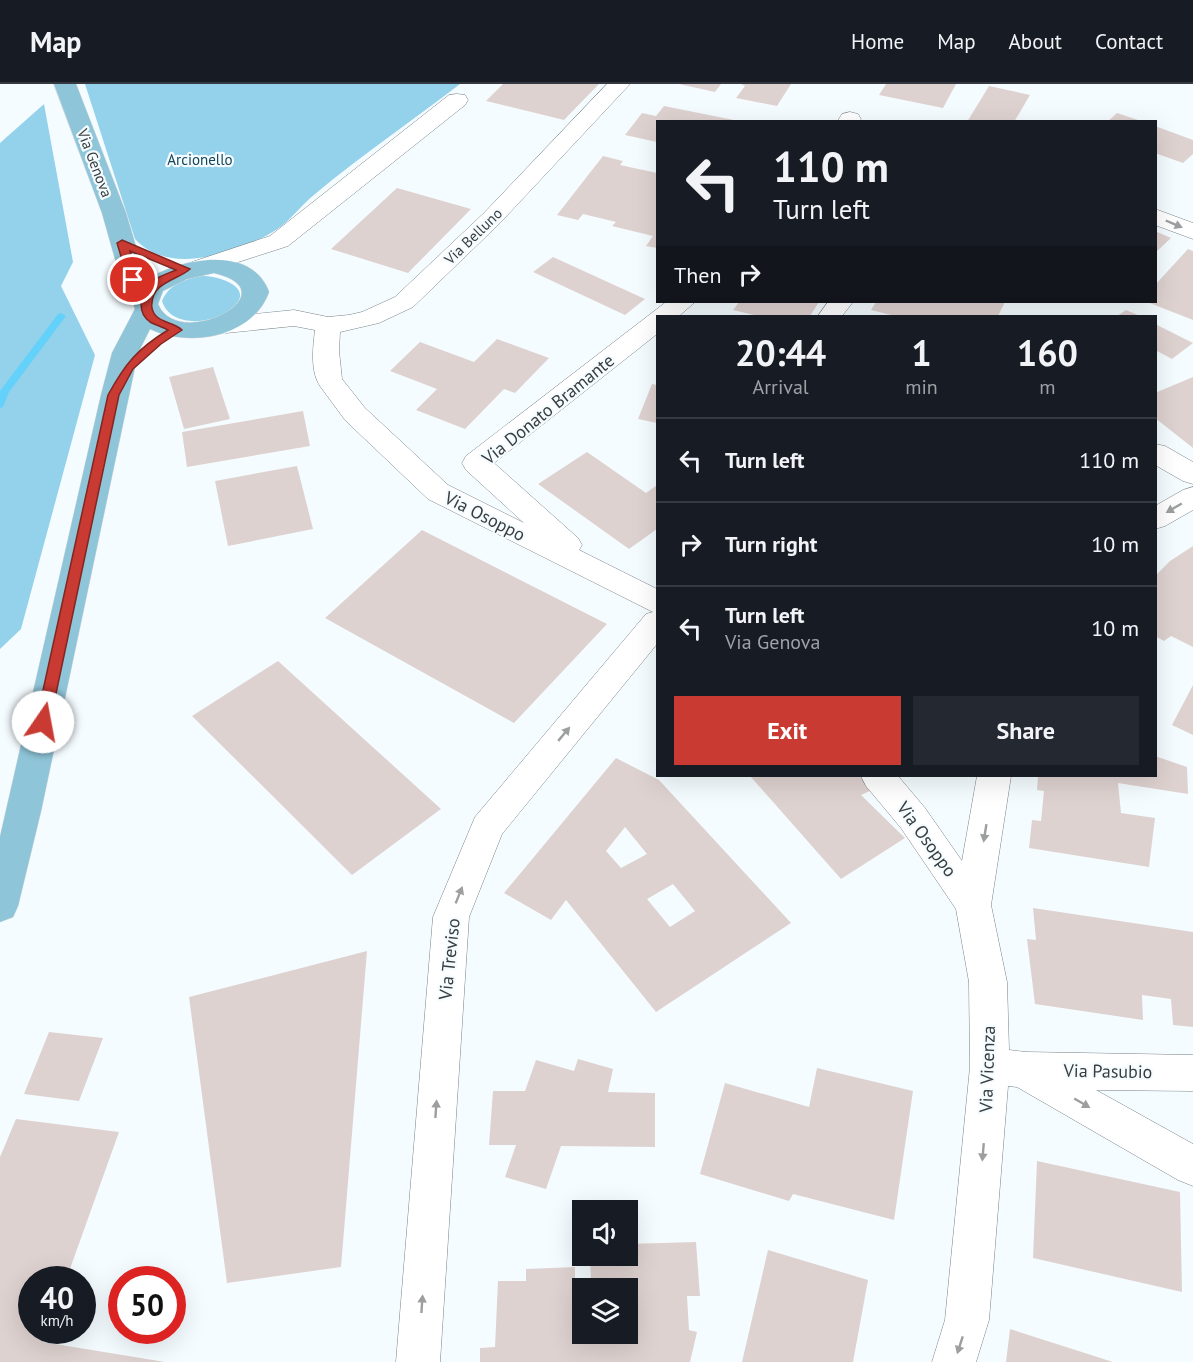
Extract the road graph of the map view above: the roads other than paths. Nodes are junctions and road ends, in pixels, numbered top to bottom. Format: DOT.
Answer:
graph roads {
  1 [pos="65,84"];
  2 [pos="619,84"];
  3 [pos="457,100"];
  4 [pos="1157,217"];
  5 [pos="1193,232"];
  6 [pos="279,241"];
  7 [pos="122,243"];
  8 [pos="193,268"];
  9 [pos="254,286"];
  10 [pos="681,303"];
  11 [pos="147,305"];
  12 [pos="664,315"];
  13 [pos="294,318"];
  14 [pos="656,322"];
  15 [pos="225,325"];
  16 [pos="328,325"];
  17 [pos="176,330"];
  18 [pos="114,395"];
  19 [pos="1157,454"];
  20 [pos="1193,474"];
  21 [pos="1193,497"];
  22 [pos="1157,518"];
  23 [pos="597,572"];
  24 [pos="656,602"];
  25 [pos="656,623"];
  26 [pos="879,777"];
  27 [pos="994,777"];
  28 [pos="974,904"];
  29 [pos="0,906"];
  30 [pos="1006,1068"];
  31 [pos="1193,1073"];
  32 [pos="1193,1166"];
  33 [pos="418,1362"];
  34 [pos="954,1362"];
  1 -- 7 [label="main road, Via Genova"];
  2 -- 16 [label="street, Via Belluno"];
  3 -- 6 [label="street"];
  4 -- 5 [label="street, one-way"];
  6 -- 8 [label="street"];
  6 -- 9 [label="street"];
  7 -- 8 [label="main road"];
  7 -- 11 [label="main road, Via Genova"];
  8 -- 9 [label="main road"];
  8 -- 11 [label="main road"];
  9 -- 13 [label="street, Via Belluno"];
  9 -- 15 [label="main road"];
  10 -- 12 [label="street"];
  11 -- 17 [label="main road"];
  11 -- 18 [label="main road"];
  13 -- 15 [label="street, Via Belluno"];
  13 -- 16 [label="street, Via Belluno"];
  14 -- 23 [label="street, Via Donato Bramante"];
  15 -- 17 [label="main road"];
  16 -- 23 [label="street, Via Osoppo"];
  17 -- 18 [label="main road"];
  18 -- 29 [label="main road"];
  19 -- 20 [label="street"];
  21 -- 22 [label="street, one-way"];
  23 -- 24 [label="street, Via Osoppo"];
  33 -- 25 [label="street, Via Treviso, one-way"];
  26 -- 28 [label="street, Via Osoppo"];
  27 -- 28 [label="street, Via Vicenza, one-way"];
  28 -- 30 [label="street, Via Vicenza"];
  30 -- 31 [label="street, Via Pasubio"];
  30 -- 32 [label="street, one-way"];
  30 -- 34 [label="street, Via Vicenza, one-way"];
}
